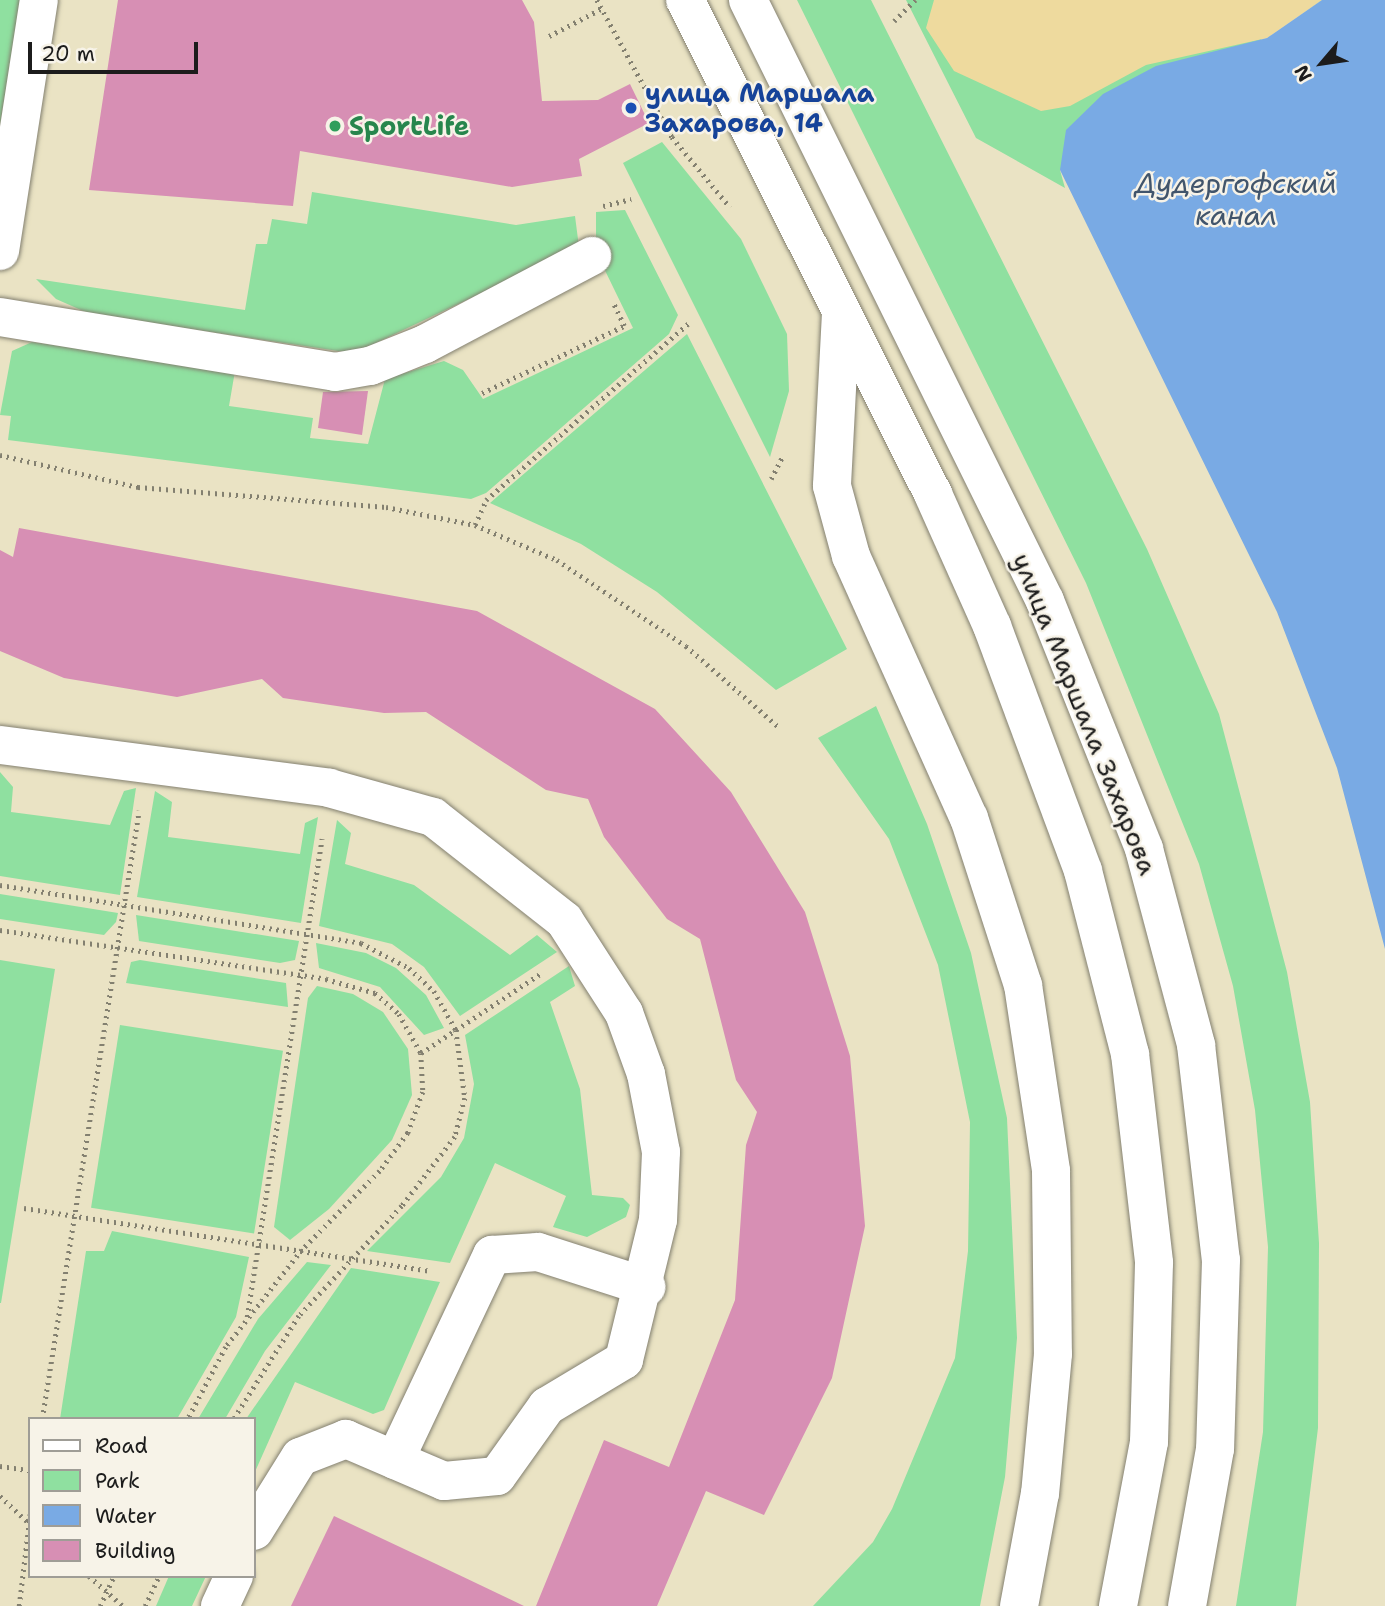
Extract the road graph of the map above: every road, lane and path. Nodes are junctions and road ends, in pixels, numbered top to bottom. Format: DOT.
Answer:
graph roads {
  1 [pos="39,0"];
  2 [pos="597,0"];
  3 [pos="685,0"];
  4 [pos="748,0"];
  5 [pos="915,0"];
  6 [pos="601,9"];
  7 [pos="894,21"];
  8 [pos="549,36"];
  9 [pos="736,214"];
  10 [pos="0,251"];
  11 [pos="592,256"];
  12 [pos="841,311"];
  13 [pos="0,317"];
  14 [pos="691,321"];
  15 [pos="787,447"];
  16 [pos="0,455"];
  17 [pos="771,479"];
  18 [pos="475,525"];
  19 [pos="779,727"];
  20 [pos="0,745"];
  21 [pos="146,763"];
  22 [pos="329,788"];
  23 [pos="0,885"];
  24 [pos="126,904"];
  25 [pos="0,930"];
  26 [pos="310,933"];
  27 [pos="581,946"];
  28 [pos="121,947"];
  29 [pos="303,976"];
  30 [pos="456,1030"];
  31 [pos="421,1054"];
  32 [pos="24,1208"];
  33 [pos="74,1216"];
  34 [pos="263,1243"];
  35 [pos="302,1250"];
  36 [pos="349,1258"];
  37 [pos="480,1279"];
  38 [pos="647,1287"];
  39 [pos="246,1322"];
  40 [pos="42,1417"];
  41 [pos="189,1417"];
  42 [pos="235,1417"];
  43 [pos="395,1460"];
  44 [pos="0,1466"];
  45 [pos="28,1470"];
  46 [pos="0,1496"];
  47 [pos="28,1522"];
  48 [pos="256,1528"];
  49 [pos="28,1531"];
  50 [pos="91,1578"];
  51 [pos="113,1578"];
  52 [pos="158,1578"];
  53 [pos="233,1578"];
  54 [pos="106,1592"];
  55 [pos="19,1606"];
  56 [pos="100,1606"];
  57 [pos="123,1606"];
  58 [pos="145,1606"];
  59 [pos="220,1606"];
  60 [pos="1019,1606"];
  61 [pos="1118,1606"];
  62 [pos="1187,1606"];
  1 -- 10 [label="street"];
  2 -- 6 [label="path"];
  3 -- 12 [label="street, улица Маршала Захарова"];
  4 -- 62 [label="street, улица Маршала Захарова"];
  5 -- 7 [label="path"];
  6 -- 8 [label="path"];
  6 -- 9 [label="path"];
  11 -- 13 [label="street"];
  12 -- 60 [label="street"];
  12 -- 61 [label="street, улица Маршала Захарова"];
  14 -- 18 [label="path"];
  15 -- 17 [label="path"];
  16 -- 18 [label="path"];
  18 -- 19 [label="path"];
  20 -- 21 [label="street"];
  21 -- 22 [label="street"];
  21 -- 24 [label="path"];
  22 -- 26 [label="path"];
  22 -- 27 [label="street"];
  23 -- 24 [label="path"];
  24 -- 26 [label="path"];
  24 -- 28 [label="path"];
  25 -- 28 [label="path"];
  26 -- 29 [label="path"];
  26 -- 30 [label="path"];
  27 -- 30 [label="path"];
  27 -- 38 [label="street"];
  28 -- 29 [label="path"];
  28 -- 33 [label="path"];
  29 -- 31 [label="path"];
  29 -- 34 [label="path"];
  30 -- 31 [label="path"];
  30 -- 36 [label="path"];
  31 -- 35 [label="path"];
  32 -- 33 [label="path"];
  33 -- 34 [label="path"];
  33 -- 40 [label="path"];
  34 -- 35 [label="path"];
  34 -- 39 [label="path"];
  35 -- 36 [label="path"];
  35 -- 39 [label="path"];
  36 -- 37 [label="path"];
  36 -- 42 [label="path"];
  37 -- 38 [label="street"];
  37 -- 43 [label="street"];
  38 -- 43 [label="street"];
  39 -- 41 [label="path"];
  43 -- 48 [label="street"];
  44 -- 45 [label="path"];
  46 -- 47 [label="path"];
  49 -- 55 [label="path"];
  50 -- 54 [label="path"];
  51 -- 54 [label="path"];
  52 -- 58 [label="path"];
  53 -- 59 [label="street"];
  54 -- 56 [label="path"];
  54 -- 57 [label="path"];
}
